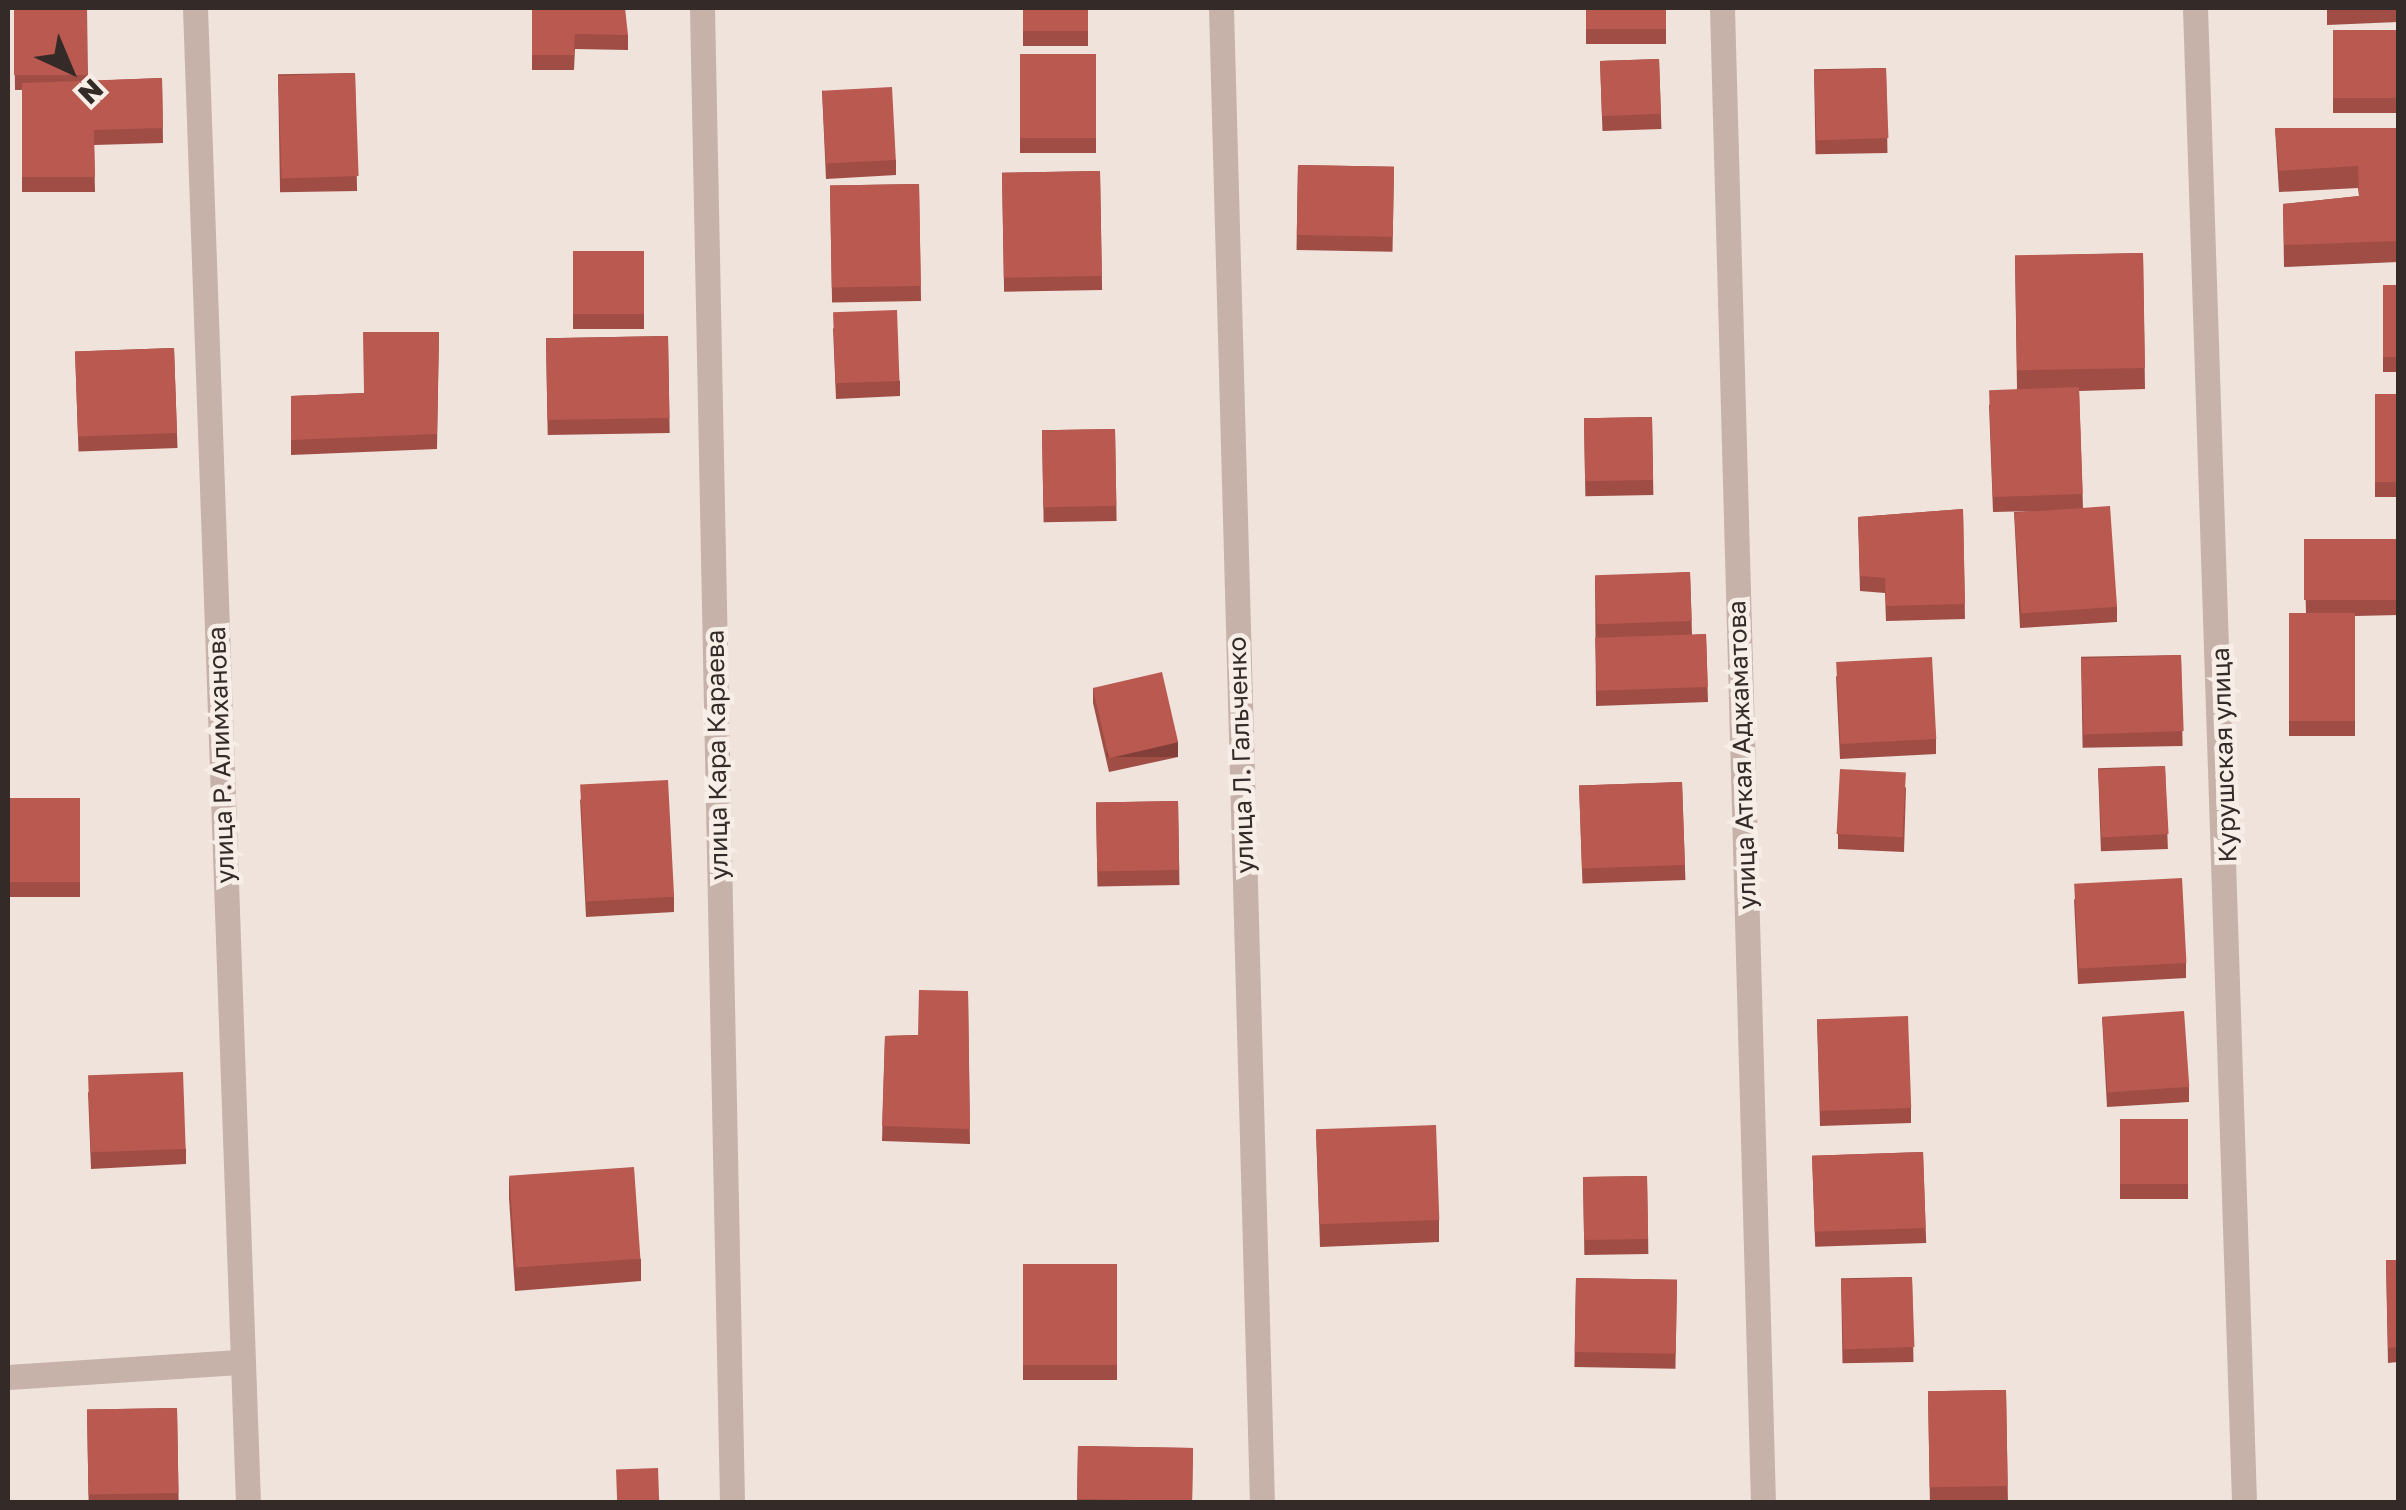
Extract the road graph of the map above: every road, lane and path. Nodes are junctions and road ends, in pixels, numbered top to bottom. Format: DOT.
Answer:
graph roads {
  1 [pos="195,8"];
  2 [pos="702,8"];
  3 [pos="1221,8"];
  4 [pos="1722,8"];
  5 [pos="2195,8"];
  6 [pos="243,1362"];
  7 [pos="8,1376"];
  8 [pos="248,1502"];
  9 [pos="732,1502"];
  10 [pos="1262,1502"];
  11 [pos="1763,1502"];
  12 [pos="2244,1502"];
  1 -- 6 [label="street, улица Р. Алимханова"];
  2 -- 9 [label="street, улица Кара Караева"];
  3 -- 10 [label="street, улица Л. Гальченко"];
  4 -- 11 [label="street, улица Аткая Аджаматова"];
  5 -- 12 [label="street, Курушская улица"];
  6 -- 7 [label="street"];
  6 -- 8 [label="street, улица Р. Алимханова"];
}
